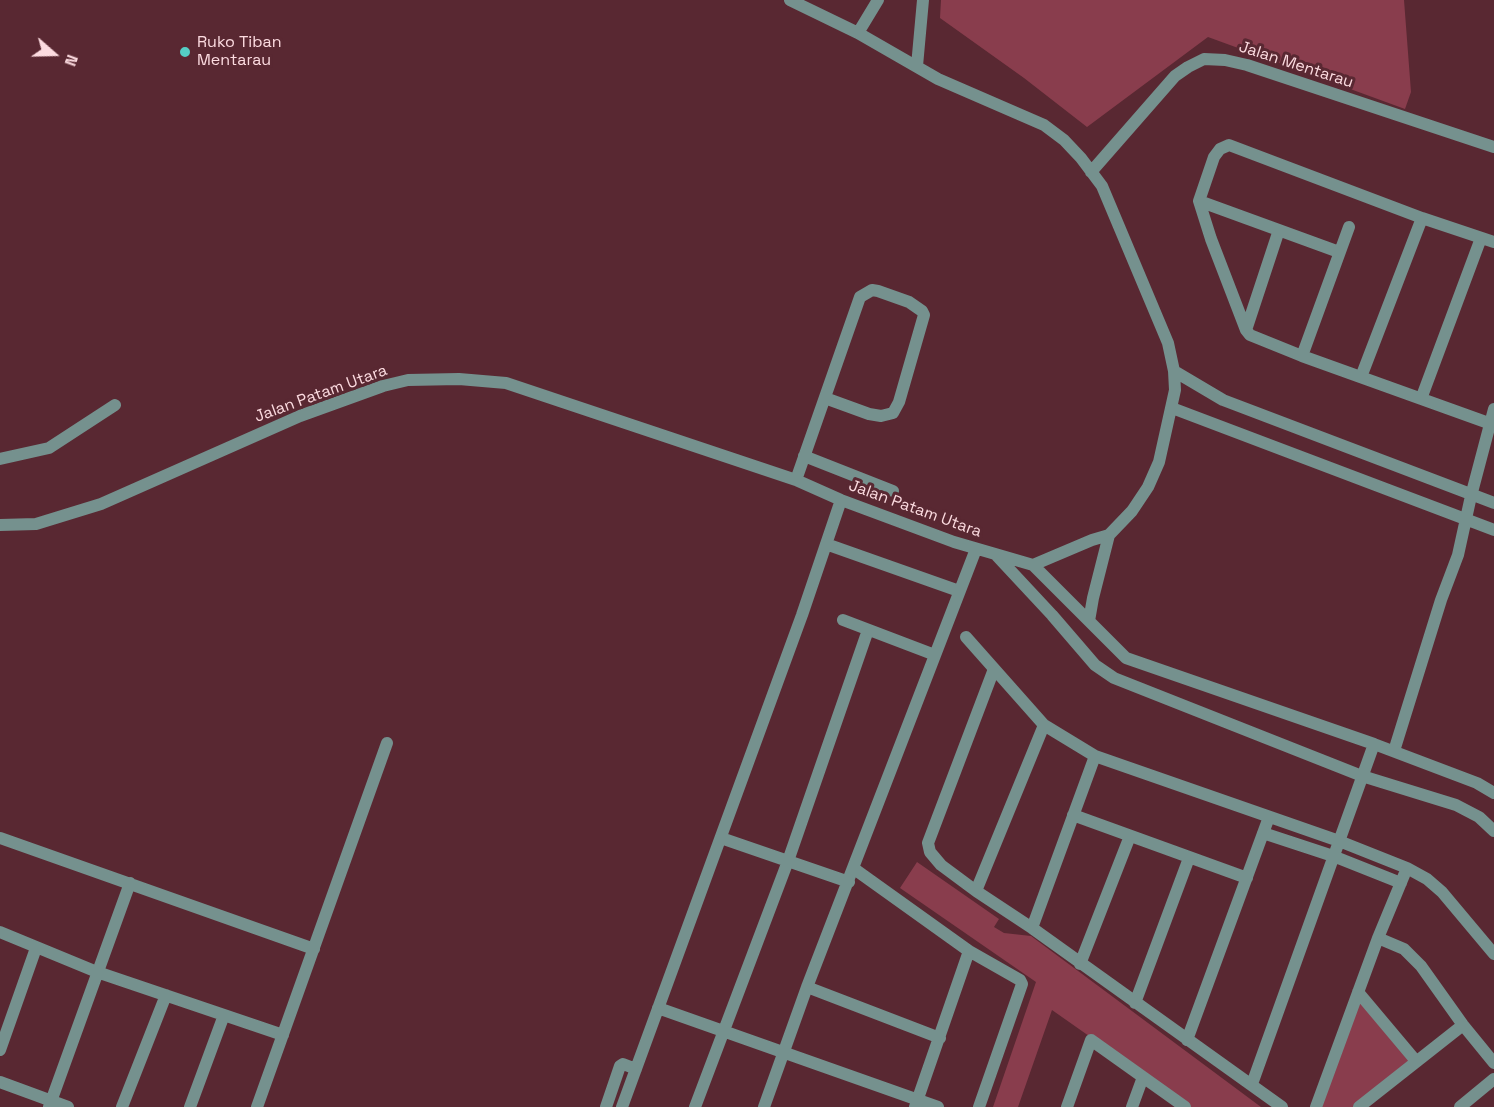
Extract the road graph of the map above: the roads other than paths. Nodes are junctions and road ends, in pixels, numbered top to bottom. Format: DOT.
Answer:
graph roads {
  1 [pos="790,0"];
  2 [pos="878,0"];
  3 [pos="923,0"];
  4 [pos="858,33"];
  5 [pos="917,66"];
  6 [pos="1494,147"];
  7 [pos="1092,172"];
  8 [pos="1199,201"];
  9 [pos="1422,218"];
  10 [pos="1349,227"];
  11 [pos="1279,230"];
  12 [pos="1481,238"];
  13 [pos="1494,242"];
  14 [pos="1340,252"];
  15 [pos="1246,330"];
  16 [pos="1302,356"];
  17 [pos="1174,371"];
  18 [pos="1361,377"];
  19 [pos="825,398"];
  20 [pos="1421,399"];
  21 [pos="115,405"];
  22 [pos="1172,408"];
  23 [pos="1494,409"];
  24 [pos="1492,424"];
  25 [pos="804,456"];
  26 [pos="0,459"];
  27 [pos="796,480"];
  28 [pos="893,490"];
  29 [pos="1471,496"];
  30 [pos="841,500"];
  31 [pos="1494,503"];
  32 [pos="1466,521"];
  33 [pos="0,525"];
  34 [pos="1494,530"];
  35 [pos="1109,535"];
  36 [pos="826,544"];
  37 [pos="976,549"];
  38 [pos="994,553"];
  39 [pos="1033,565"];
  40 [pos="959,591"];
  41 [pos="843,620"];
  42 [pos="1089,621"];
  43 [pos="868,630"];
  44 [pos="966,637"];
  45 [pos="935,655"];
  46 [pos="994,669"];
  47 [pos="1044,725"];
  48 [pos="387,743"];
  49 [pos="1374,744"];
  50 [pos="1394,751"];
  51 [pos="1095,756"];
  52 [pos="1362,776"];
  53 [pos="1494,793"];
  54 [pos="1073,815"];
  55 [pos="1269,817"];
  56 [pos="1494,831"];
  57 [pos="1263,833"];
  58 [pos="1130,836"];
  59 [pos="721,837"];
  60 [pos="0,838"];
  61 [pos="1339,841"];
  62 [pos="1333,856"];
  63 [pos="1188,858"];
  64 [pos="788,861"];
  65 [pos="854,868"];
  66 [pos="1407,868"];
  67 [pos="1247,878"];
  68 [pos="849,882"];
  69 [pos="130,883"];
  70 [pos="1401,883"];
  71 [pos="976,891"];
  72 [pos="1032,928"];
  73 [pos="0,932"];
  74 [pos="1378,938"];
  75 [pos="36,948"];
  76 [pos="314,949"];
  77 [pos="969,951"];
  78 [pos="1494,954"];
  79 [pos="1080,964"];
  80 [pos="97,972"];
  81 [pos="807,987"];
  82 [pos="1358,992"];
  83 [pos="166,995"];
  84 [pos="1135,1003"];
  85 [pos="658,1008"];
  86 [pos="224,1015"];
  87 [pos="1463,1025"];
  88 [pos="723,1031"];
  89 [pos="283,1035"];
  90 [pos="940,1038"];
  91 [pos="1187,1040"];
  92 [pos="0,1050"];
  93 [pos="785,1053"];
  94 [pos="1416,1061"];
  95 [pos="1494,1063"];
  96 [pos="636,1069"];
  97 [pos="1143,1077"];
  98 [pos="1494,1079"];
  99 [pos="0,1082"];
  100 [pos="1252,1084"];
  101 [pos="916,1103"];
  102 [pos="50,1104"];
  103 [pos="68,1107"];
  104 [pos="122,1107"];
  105 [pos="190,1107"];
  106 [pos="257,1107"];
  107 [pos="606,1107"];
  108 [pos="622,1107"];
  109 [pos="695,1107"];
  110 [pos="764,1107"];
  111 [pos="938,1107"];
  112 [pos="979,1107"];
  113 [pos="1067,1107"];
  114 [pos="1132,1107"];
  115 [pos="1185,1107"];
  116 [pos="1282,1107"];
  117 [pos="1316,1107"];
  118 [pos="1359,1107"];
  119 [pos="1460,1107"];
  1 -- 4 [label="street"];
  2 -- 4 [label="street"];
  3 -- 5 [label="street"];
  4 -- 5 [label="street"];
  5 -- 7 [label="street"];
  6 -- 7 [label="street, Jalan Mentarau"];
  7 -- 17 [label="street"];
  8 -- 9 [label="street"];
  8 -- 11 [label="street"];
  8 -- 15 [label="street"];
  9 -- 12 [label="street"];
  9 -- 18 [label="street"];
  10 -- 14 [label="street"];
  11 -- 14 [label="street"];
  11 -- 15 [label="street"];
  12 -- 13 [label="street"];
  12 -- 20 [label="street"];
  14 -- 16 [label="street"];
  15 -- 16 [label="street"];
  16 -- 18 [label="street"];
  17 -- 22 [label="street"];
  17 -- 29 [label="street"];
  18 -- 20 [label="street"];
  19 -- 19 [label="street"];
  19 -- 25 [label="street"];
  20 -- 24 [label="street"];
  21 -- 26 [label="street"];
  22 -- 32 [label="street"];
  22 -- 35 [label="street"];
  23 -- 24 [label="street"];
  24 -- 29 [label="street"];
  25 -- 27 [label="street"];
  25 -- 28 [label="street"];
  27 -- 30 [label="street, Jalan Patam Utara"];
  27 -- 33 [label="street, Jalan Patam Utara"];
  29 -- 31 [label="street"];
  29 -- 32 [label="street"];
  30 -- 36 [label="street"];
  30 -- 37 [label="street, Jalan Patam Utara"];
  32 -- 34 [label="street"];
  32 -- 50 [label="street"];
  35 -- 39 [label="street"];
  35 -- 42 [label="street"];
  36 -- 40 [label="street"];
  36 -- 59 [label="street"];
  37 -- 38 [label="street, Jalan Patam Utara"];
  37 -- 40 [label="street"];
  38 -- 39 [label="street, Jalan Patam Utara"];
  38 -- 52 [label="street"];
  39 -- 42 [label="street"];
  40 -- 45 [label="street"];
  41 -- 43 [label="street"];
  42 -- 49 [label="street"];
  43 -- 45 [label="street"];
  43 -- 64 [label="street"];
  44 -- 46 [label="street"];
  45 -- 65 [label="street"];
  46 -- 47 [label="street"];
  46 -- 71 [label="street"];
  47 -- 51 [label="street"];
  47 -- 71 [label="street"];
  48 -- 76 [label="street"];
  49 -- 50 [label="street"];
  49 -- 52 [label="street"];
  50 -- 53 [label="street"];
  51 -- 54 [label="street"];
  51 -- 55 [label="street"];
  52 -- 56 [label="street"];
  52 -- 61 [label="street"];
  54 -- 58 [label="street"];
  54 -- 72 [label="street"];
  55 -- 57 [label="street"];
  55 -- 61 [label="street"];
  57 -- 62 [label="street"];
  57 -- 67 [label="street"];
  58 -- 63 [label="street"];
  58 -- 79 [label="street"];
  59 -- 64 [label="street"];
  59 -- 85 [label="street"];
  60 -- 69 [label="street"];
  61 -- 62 [label="street"];
  61 -- 66 [label="street"];
  62 -- 70 [label="street"];
  62 -- 100 [label="street"];
  63 -- 67 [label="street"];
  63 -- 84 [label="street"];
  64 -- 68 [label="street"];
  64 -- 88 [label="street"];
  65 -- 68 [label="street"];
  65 -- 77 [label="street"];
  66 -- 70 [label="street"];
  66 -- 78 [label="street"];
  67 -- 91 [label="street"];
  68 -- 81 [label="street"];
  69 -- 76 [label="street"];
  69 -- 80 [label="street"];
  70 -- 74 [label="street"];
  71 -- 72 [label="street"];
  72 -- 79 [label="street"];
  73 -- 75 [label="street"];
  74 -- 82 [label="street"];
  74 -- 87 [label="street"];
  75 -- 80 [label="street"];
  75 -- 92 [label="street"];
  76 -- 89 [label="street"];
  77 -- 90 [label="street"];
  77 -- 112 [label="street"];
  79 -- 84 [label="street"];
  80 -- 83 [label="street"];
  80 -- 102 [label="street"];
  81 -- 90 [label="street"];
  81 -- 93 [label="street"];
  82 -- 94 [label="street"];
  82 -- 117 [label="street"];
  83 -- 86 [label="street"];
  83 -- 104 [label="street"];
  84 -- 91 [label="street"];
  85 -- 88 [label="street"];
  85 -- 96 [label="street"];
  86 -- 89 [label="street"];
  86 -- 105 [label="street"];
  87 -- 94 [label="street"];
  87 -- 95 [label="street"];
  88 -- 93 [label="street"];
  88 -- 109 [label="street"];
  89 -- 106 [label="street"];
  90 -- 101 [label="street"];
  91 -- 100 [label="street"];
  93 -- 101 [label="street"];
  93 -- 110 [label="street"];
  94 -- 118 [label="street"];
  96 -- 107 [label="street"];
  96 -- 108 [label="street"];
  97 -- 113 [label="street"];
  97 -- 114 [label="street"];
  97 -- 115 [label="street"];
  98 -- 119 [label="street"];
  99 -- 102 [label="street"];
  100 -- 116 [label="street"];
  101 -- 111 [label="street"];
  102 -- 103 [label="street"];
}
